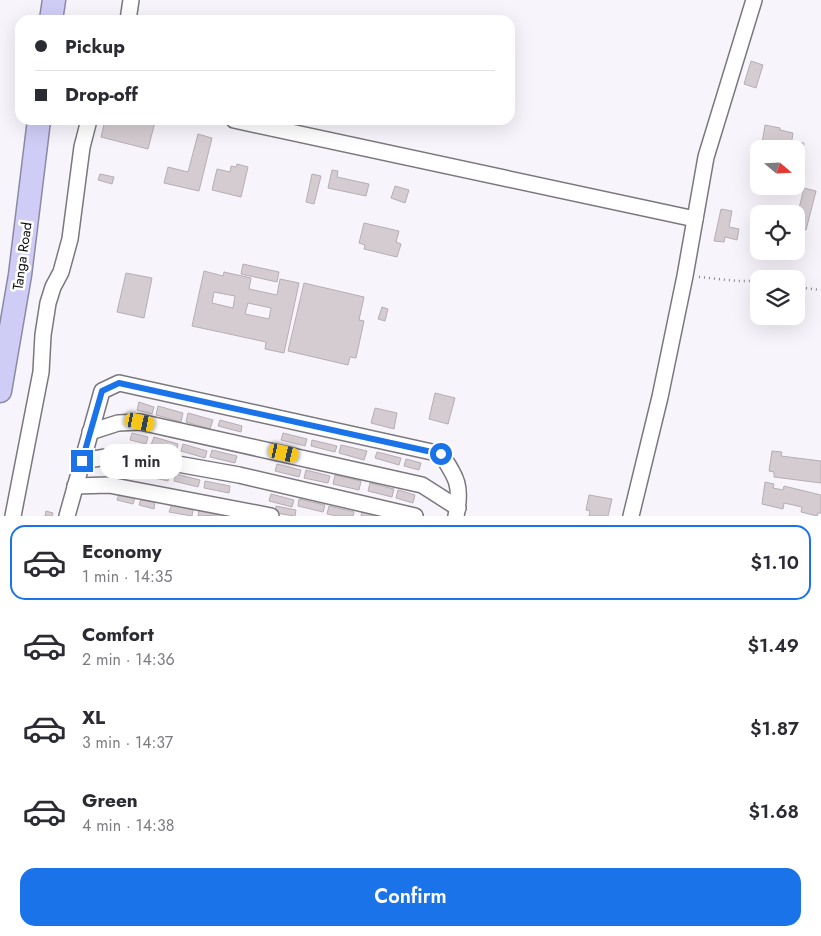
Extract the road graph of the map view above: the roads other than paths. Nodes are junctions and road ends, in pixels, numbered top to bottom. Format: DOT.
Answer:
graph roads {
  1 [pos="54,0"];
  2 [pos="131,0"];
  3 [pos="754,0"];
  4 [pos="52,15"];
  5 [pos="129,15"];
  6 [pos="38,125"];
  7 [pos="88,125"];
  8 [pos="257,125"];
  9 [pos="696,219"];
  10 [pos="0,391"];
  11 [pos="90,432"];
  12 [pos="82,461"];
  13 [pos="75,486"];
  14 [pos="457,512"];
  15 [pos="13,516"];
  16 [pos="67,516"];
  17 [pos="271,516"];
  18 [pos="415,516"];
  19 [pos="631,516"];
  1 -- 4 [label="highway"];
  2 -- 5 [label="street"];
  3 -- 9 [label="street"];
  6 -- 10 [label="highway, Tanga Road"];
  7 -- 15 [label="street"];
  8 -- 9 [label="street"];
  9 -- 19 [label="street"];
  11 -- 12 [label="street"];
  11 -- 14 [label="street"];
  11 -- 14 [label="street"];
  12 -- 13 [label="street"];
  12 -- 18 [label="street"];
  13 -- 16 [label="street"];
  13 -- 17 [label="street"];
}
